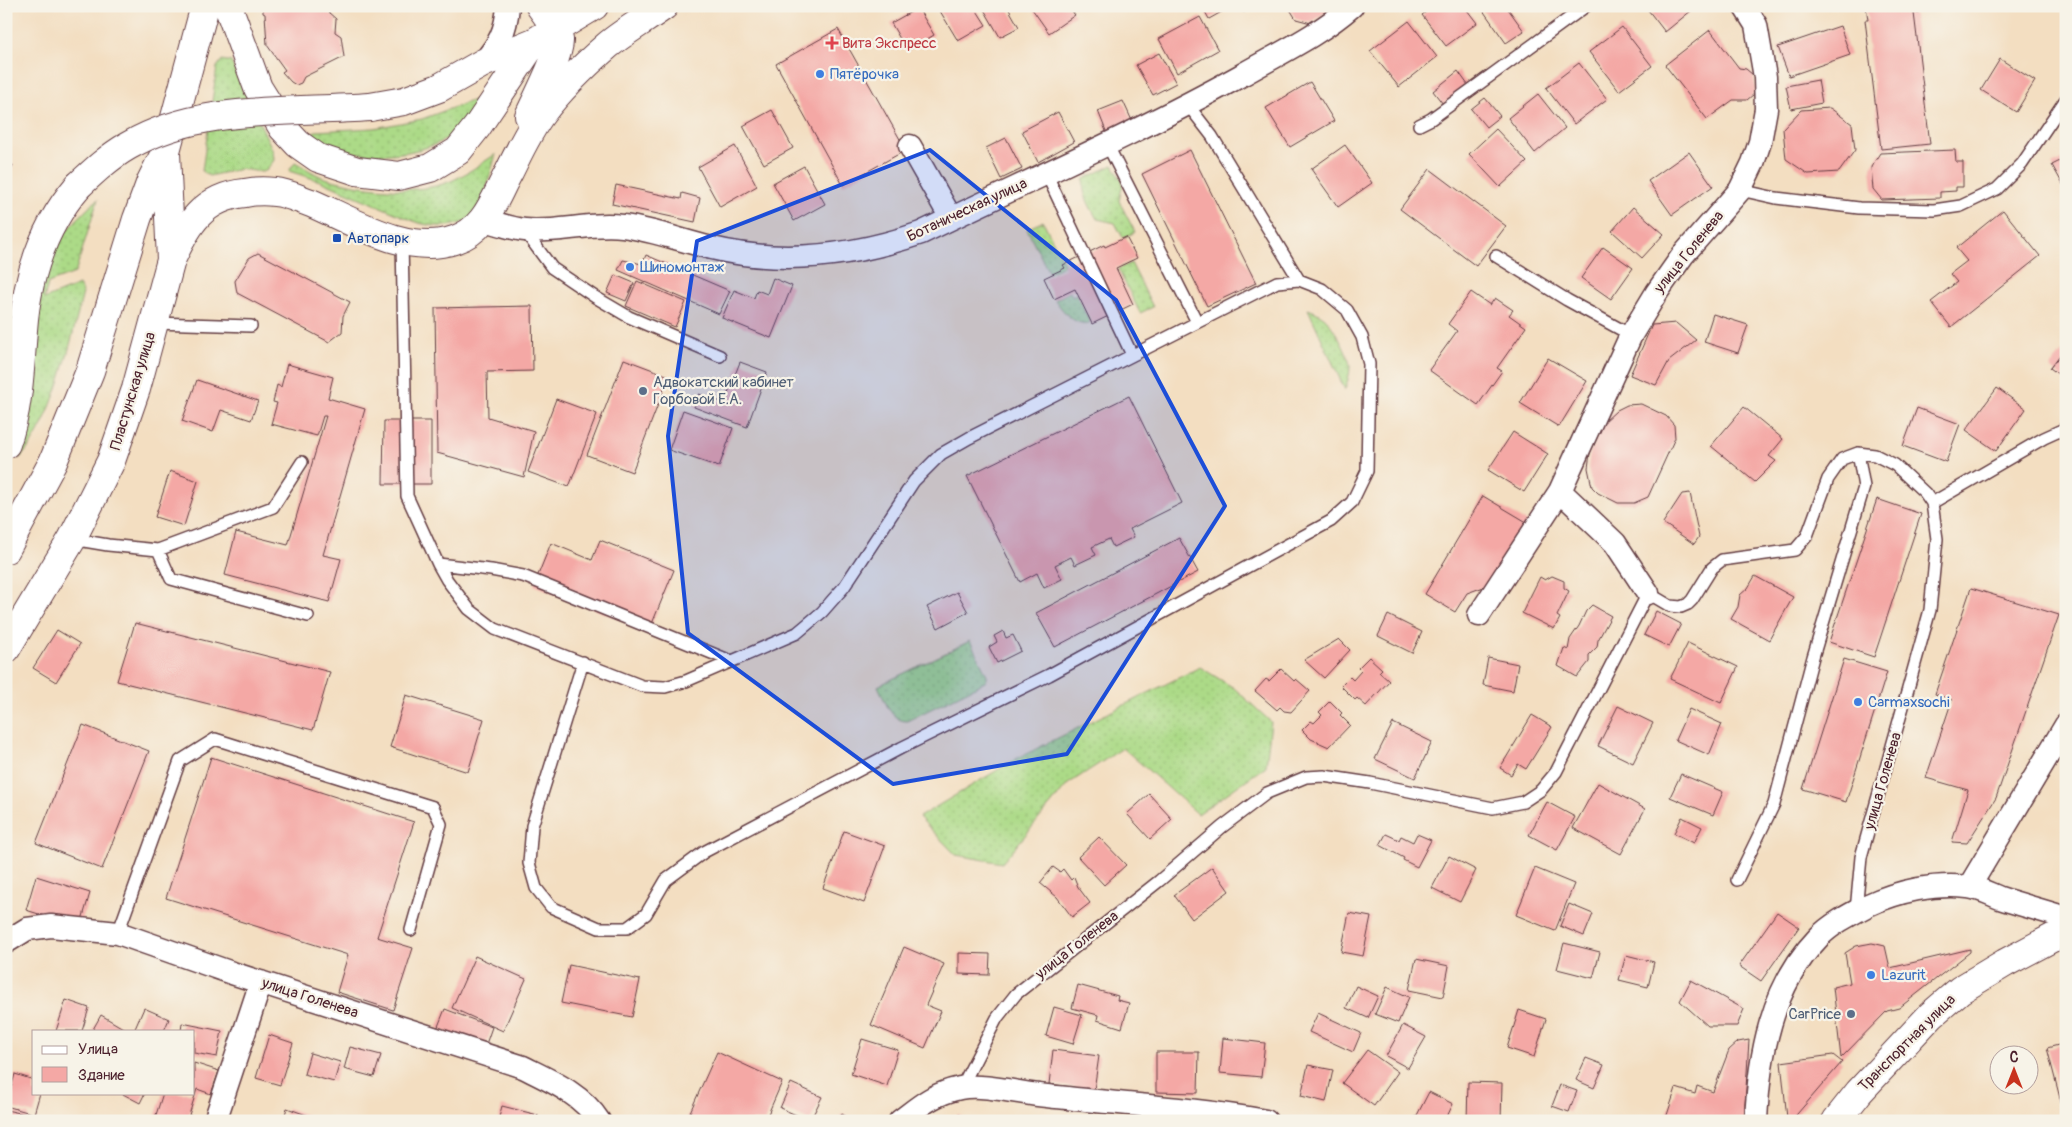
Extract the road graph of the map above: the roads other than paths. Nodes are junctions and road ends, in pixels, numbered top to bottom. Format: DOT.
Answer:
graph roads {
  1 [pos="205,6"];
  2 [pos="228,6"];
  3 [pos="508,6"];
  4 [pos="540,6"];
  5 [pos="594,6"];
  6 [pos="664,6"];
  7 [pos="1352,6"];
  8 [pos="1586,6"];
  9 [pos="1744,6"];
  10 [pos="545,36"];
  11 [pos="483,63"];
  12 [pos="2066,99"];
  13 [pos="1188,105"];
  14 [pos="1419,125"];
  15 [pos="526,140"];
  16 [pos="1107,144"];
  17 [pos="910,146"];
  18 [pos="166,151"];
  19 [pos="1046,173"];
  20 [pos="1740,190"];
  21 [pos="952,218"];
  22 [pos="484,220"];
  23 [pos="524,230"];
  24 [pos="402,241"];
  25 [pos="1496,256"];
  26 [pos="171,260"];
  27 [pos="1300,280"];
  28 [pos="1197,322"];
  29 [pos="155,323"];
  30 [pos="251,326"];
  31 [pos="1631,335"];
  32 [pos="1132,355"];
  33 [pos="720,356"];
  34 [pos="2066,428"];
  35 [pos="6,444"];
  36 [pos="1858,454"];
  37 [pos="302,462"];
  38 [pos="1560,491"];
  39 [pos="1932,503"];
  40 [pos="72,540"];
  41 [pos="6,549"];
  42 [pos="158,550"];
  43 [pos="438,564"];
  44 [pos="1648,593"];
  45 [pos="29,611"];
  46 [pos="1479,615"];
  47 [pos="308,616"];
  48 [pos="6,649"];
  49 [pos="731,661"];
  50 [pos="6,662"];
  51 [pos="583,662"];
  52 [pos="2066,725"];
  53 [pos="1737,880"];
  54 [pos="1969,887"];
  55 [pos="1856,911"];
  56 [pos="2066,918"];
  57 [pos="411,930"];
  58 [pos="118,933"];
  59 [pos="2066,934"];
  60 [pos="6,942"];
  61 [pos="261,982"];
  62 [pos="961,1088"];
  63 [pos="215,1121"];
  64 [pos="600,1121"];
  65 [pos="900,1121"];
  66 [pos="1266,1121"];
  67 [pos="1756,1121"];
  68 [pos="1836,1121"];
  1 -- 18 [label="street, Пластунская улица"];
  2 -- 10 [label="street"];
  3 -- 11 [label="street"];
  4 -- 10 [label="street"];
  5 -- 10 [label="street"];
  6 -- 15 [label="street"];
  7 -- 13 [label="street, Ботаническая улица"];
  8 -- 14 [label="lane"];
  9 -- 20 [label="street, улица Голенева"];
  10 -- 11 [label="street"];
  10 -- 15 [label="street"];
  11 -- 35 [label="street, bridge"];
  12 -- 20 [label="lane"];
  13 -- 16 [label="street, Ботаническая улица"];
  13 -- 27 [label="lane"];
  15 -- 22 [label="street"];
  16 -- 19 [label="street, Ботаническая улица"];
  16 -- 28 [label="lane"];
  17 -- 21 [label="street"];
  18 -- 26 [label="street, Пластунская улица"];
  18 -- 41 [label="street, Пластунская улица"];
  19 -- 21 [label="street, Ботаническая улица"];
  19 -- 32 [label="lane"];
  20 -- 31 [label="street, улица Голенева"];
  21 -- 23 [label="street, Ботаническая улица"];
  22 -- 23 [label="street, Ботаническая улица"];
  22 -- 24 [label="street"];
  23 -- 33 [label="lane"];
  24 -- 26 [label="street"];
  24 -- 43 [label="lane"];
  25 -- 31 [label="lane"];
  26 -- 29 [label="street, Пластунская улица"];
  27 -- 28 [label="lane"];
  27 -- 51 [label="lane"];
  28 -- 32 [label="lane"];
  29 -- 30 [label="lane"];
  29 -- 40 [label="street, Пластунская улица"];
  31 -- 38 [label="street, улица Голенева"];
  32 -- 49 [label="lane"];
  34 -- 39 [label="lane"];
  36 -- 39 [label="lane, улица Голенева"];
  36 -- 44 [label="lane"];
  36 -- 53 [label="lane"];
  37 -- 42 [label="lane"];
  38 -- 44 [label="street"];
  38 -- 46 [label="street, улица Голенева"];
  39 -- 55 [label="lane, улица Голенева"];
  40 -- 42 [label="lane"];
  40 -- 45 [label="street, Пластунская улица"];
  42 -- 47 [label="lane"];
  43 -- 49 [label="lane"];
  43 -- 51 [label="lane"];
  44 -- 62 [label="lane, улица Голенева"];
  45 -- 48 [label="street, Пластунская улица"];
  45 -- 50 [label="street, Пластунская улица"];
  49 -- 51 [label="lane"];
  52 -- 54 [label="street"];
  54 -- 55 [label="street"];
  54 -- 56 [label="street"];
  55 -- 67 [label="street"];
  57 -- 58 [label="lane"];
  58 -- 60 [label="street, улица Голенева"];
  58 -- 61 [label="street, улица Голенева"];
  59 -- 68 [label="street, Транспортная улица"];
  61 -- 63 [label="street"];
  61 -- 64 [label="street, улица Голенева"];
  62 -- 65 [label="street"];
  62 -- 66 [label="street"];
}
